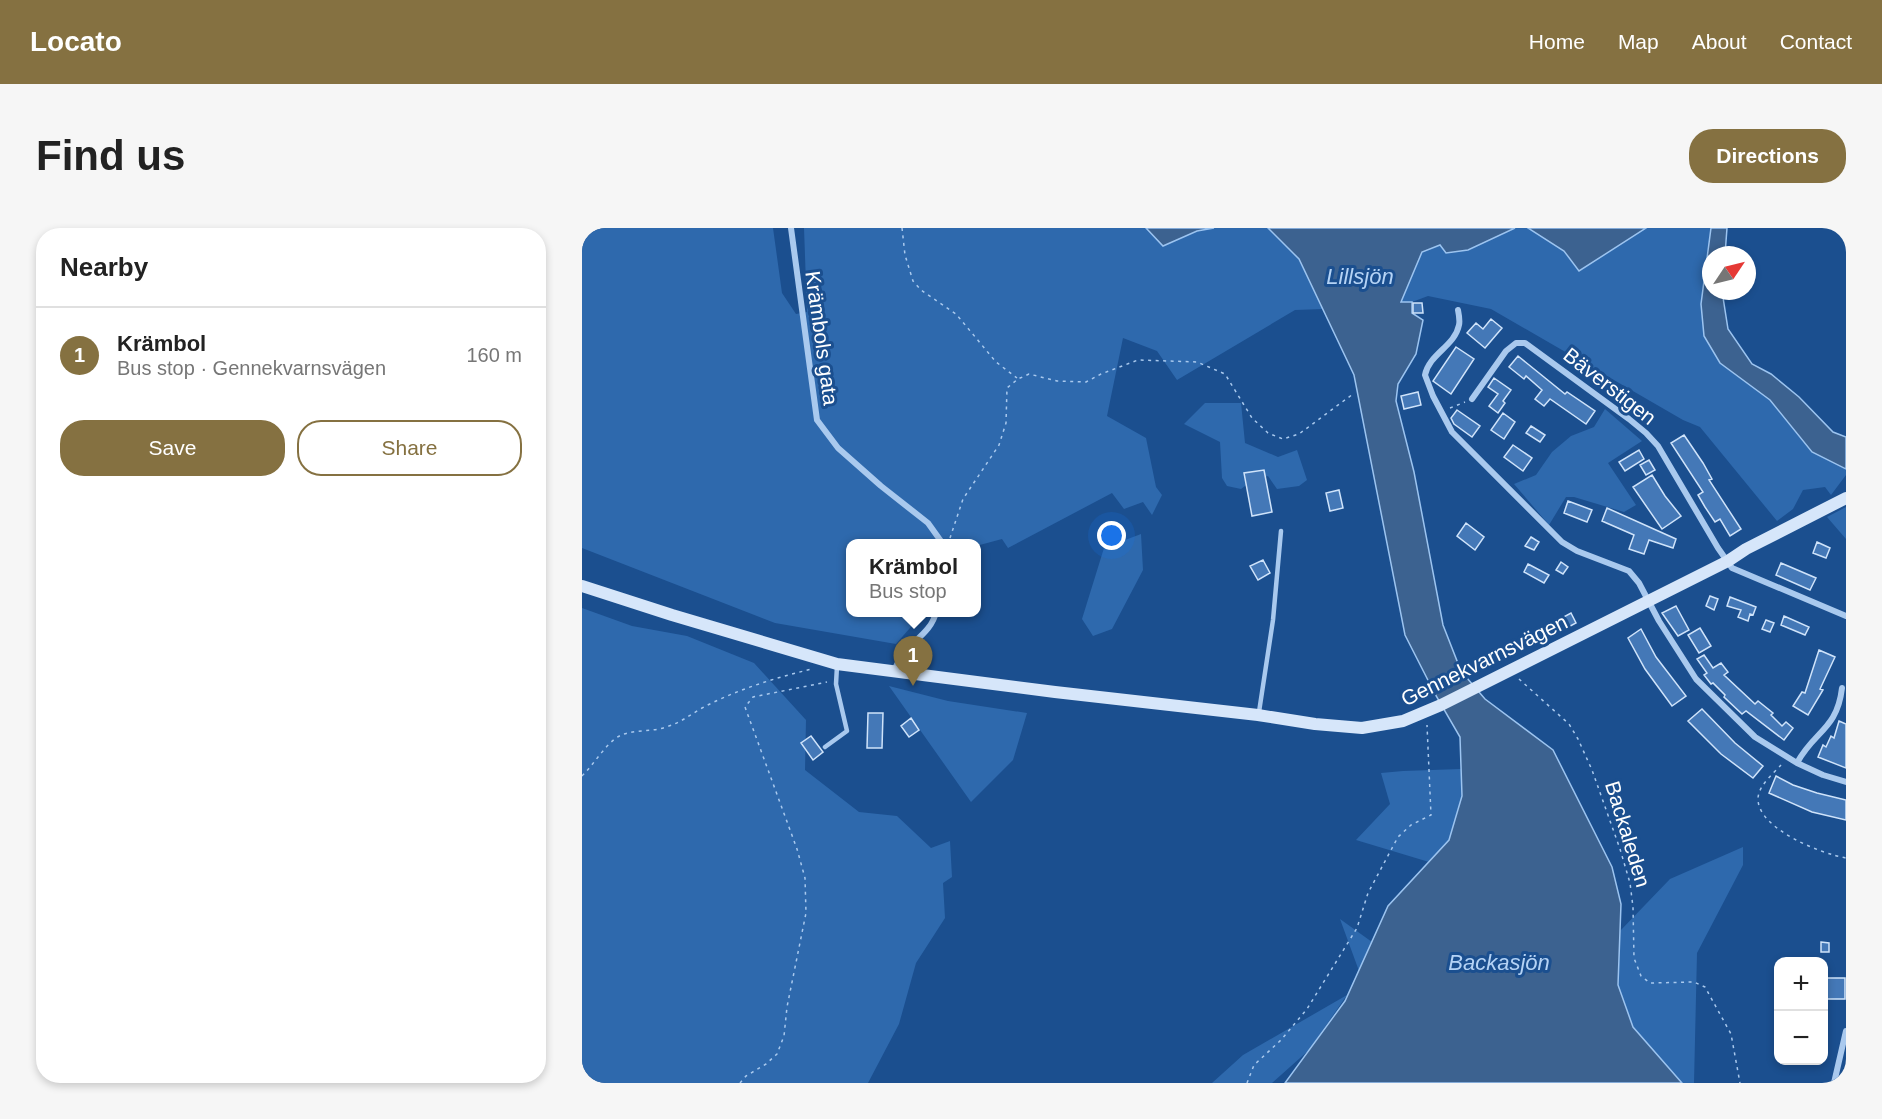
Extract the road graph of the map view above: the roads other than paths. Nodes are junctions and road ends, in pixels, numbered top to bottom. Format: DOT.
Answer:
graph roads {
  1 [pos="791,228"];
  2 [pos="1458,310"];
  3 [pos="1472,399"];
  4 [pos="1846,498"];
  5 [pos="1281,531"];
  6 [pos="942,539"];
  7 [pos="1728,561"];
  8 [pos="582,586"];
  9 [pos="1649,601"];
  10 [pos="1846,616"];
  11 [pos="934,617"];
  12 [pos="837,664"];
  13 [pos="893,671"];
  14 [pos="1842,688"];
  15 [pos="1258,715"];
  16 [pos="825,747"];
  17 [pos="1797,763"];
  18 [pos="1846,782"];
  19 [pos="1846,1031"];
  20 [pos="1834,1083"];
  1 -- 6 [label="street, Krämbols gata"];
  2 -- 9 [label="street"];
  3 -- 7 [label="street, Bäverstigen"];
  4 -- 7 [label="street, Gennekvarnsvägen"];
  5 -- 15 [label="lane"];
  7 -- 9 [label="street, Gennekvarnsvägen"];
  7 -- 10 [label="street"];
  8 -- 12 [label="street, Gennekvarnsvägen"];
  9 -- 15 [label="street, Gennekvarnsvägen"];
  9 -- 17 [label="street"];
  11 -- 13 [label="street"];
  12 -- 13 [label="street, Gennekvarnsvägen"];
  12 -- 16 [label="lane"];
  13 -- 15 [label="street, Gennekvarnsvägen"];
  14 -- 17 [label="street"];
  17 -- 18 [label="street"];
  19 -- 20 [label="street"];
}
